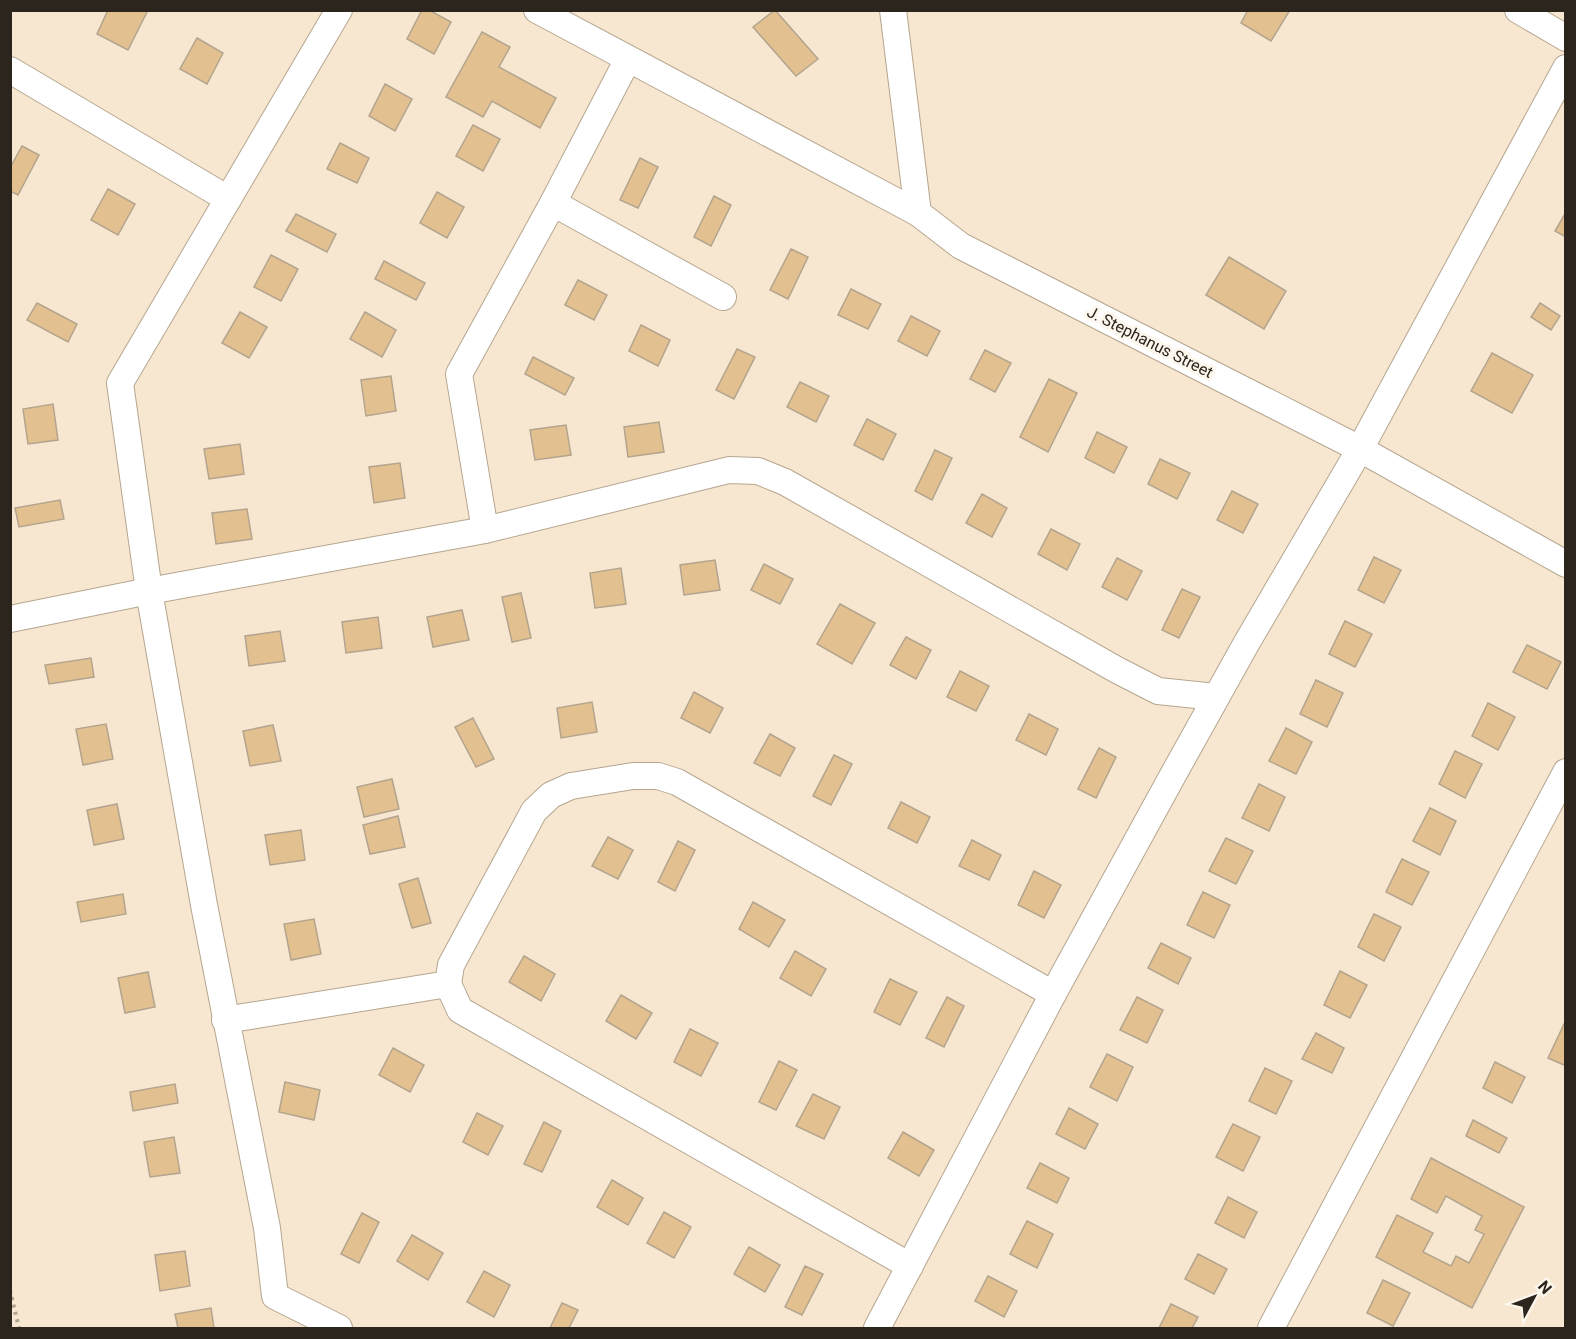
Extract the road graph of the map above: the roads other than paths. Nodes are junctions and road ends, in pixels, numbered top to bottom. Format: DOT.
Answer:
graph roads {
  1 [pos="339,10"];
  2 [pos="537,10"];
  3 [pos="893,10"];
  4 [pos="1518,10"];
  5 [pos="1566,38"];
  6 [pos="628,59"];
  7 [pos="1566,68"];
  8 [pos="10,70"];
  9 [pos="228,199"];
  10 [pos="553,203"];
  11 [pos="918,213"];
  12 [pos="723,297"];
  13 [pos="1360,449"];
  14 [pos="485,530"];
  15 [pos="1566,564"];
  16 [pos="149,591"];
  17 [pos="10,619"];
  18 [pos="1216,697"];
  19 [pos="1566,772"];
  20 [pos="448,984"];
  21 [pos="1053,994"];
  22 [pos="225,1020"];
  23 [pos="909,1266"];
  24 [pos="339,1329"];
  25 [pos="877,1329"];
  26 [pos="1271,1329"];
  1 -- 9 [label="street"];
  2 -- 6 [label="street, J. Stephanus Street"];
  3 -- 11 [label="street"];
  4 -- 5 [label="street"];
  6 -- 10 [label="street"];
  6 -- 11 [label="street, J. Stephanus Street"];
  7 -- 13 [label="street"];
  8 -- 9 [label="street"];
  9 -- 16 [label="street"];
  10 -- 12 [label="street"];
  10 -- 14 [label="street"];
  11 -- 13 [label="street, J. Stephanus Street"];
  13 -- 15 [label="street, J. Stephanus Street"];
  13 -- 18 [label="street"];
  14 -- 16 [label="street"];
  14 -- 18 [label="street"];
  16 -- 17 [label="street"];
  16 -- 22 [label="street"];
  18 -- 21 [label="street"];
  19 -- 26 [label="street"];
  20 -- 21 [label="street"];
  20 -- 22 [label="street"];
  20 -- 23 [label="street"];
  21 -- 23 [label="street"];
  22 -- 24 [label="street"];
  23 -- 25 [label="street"];
}
